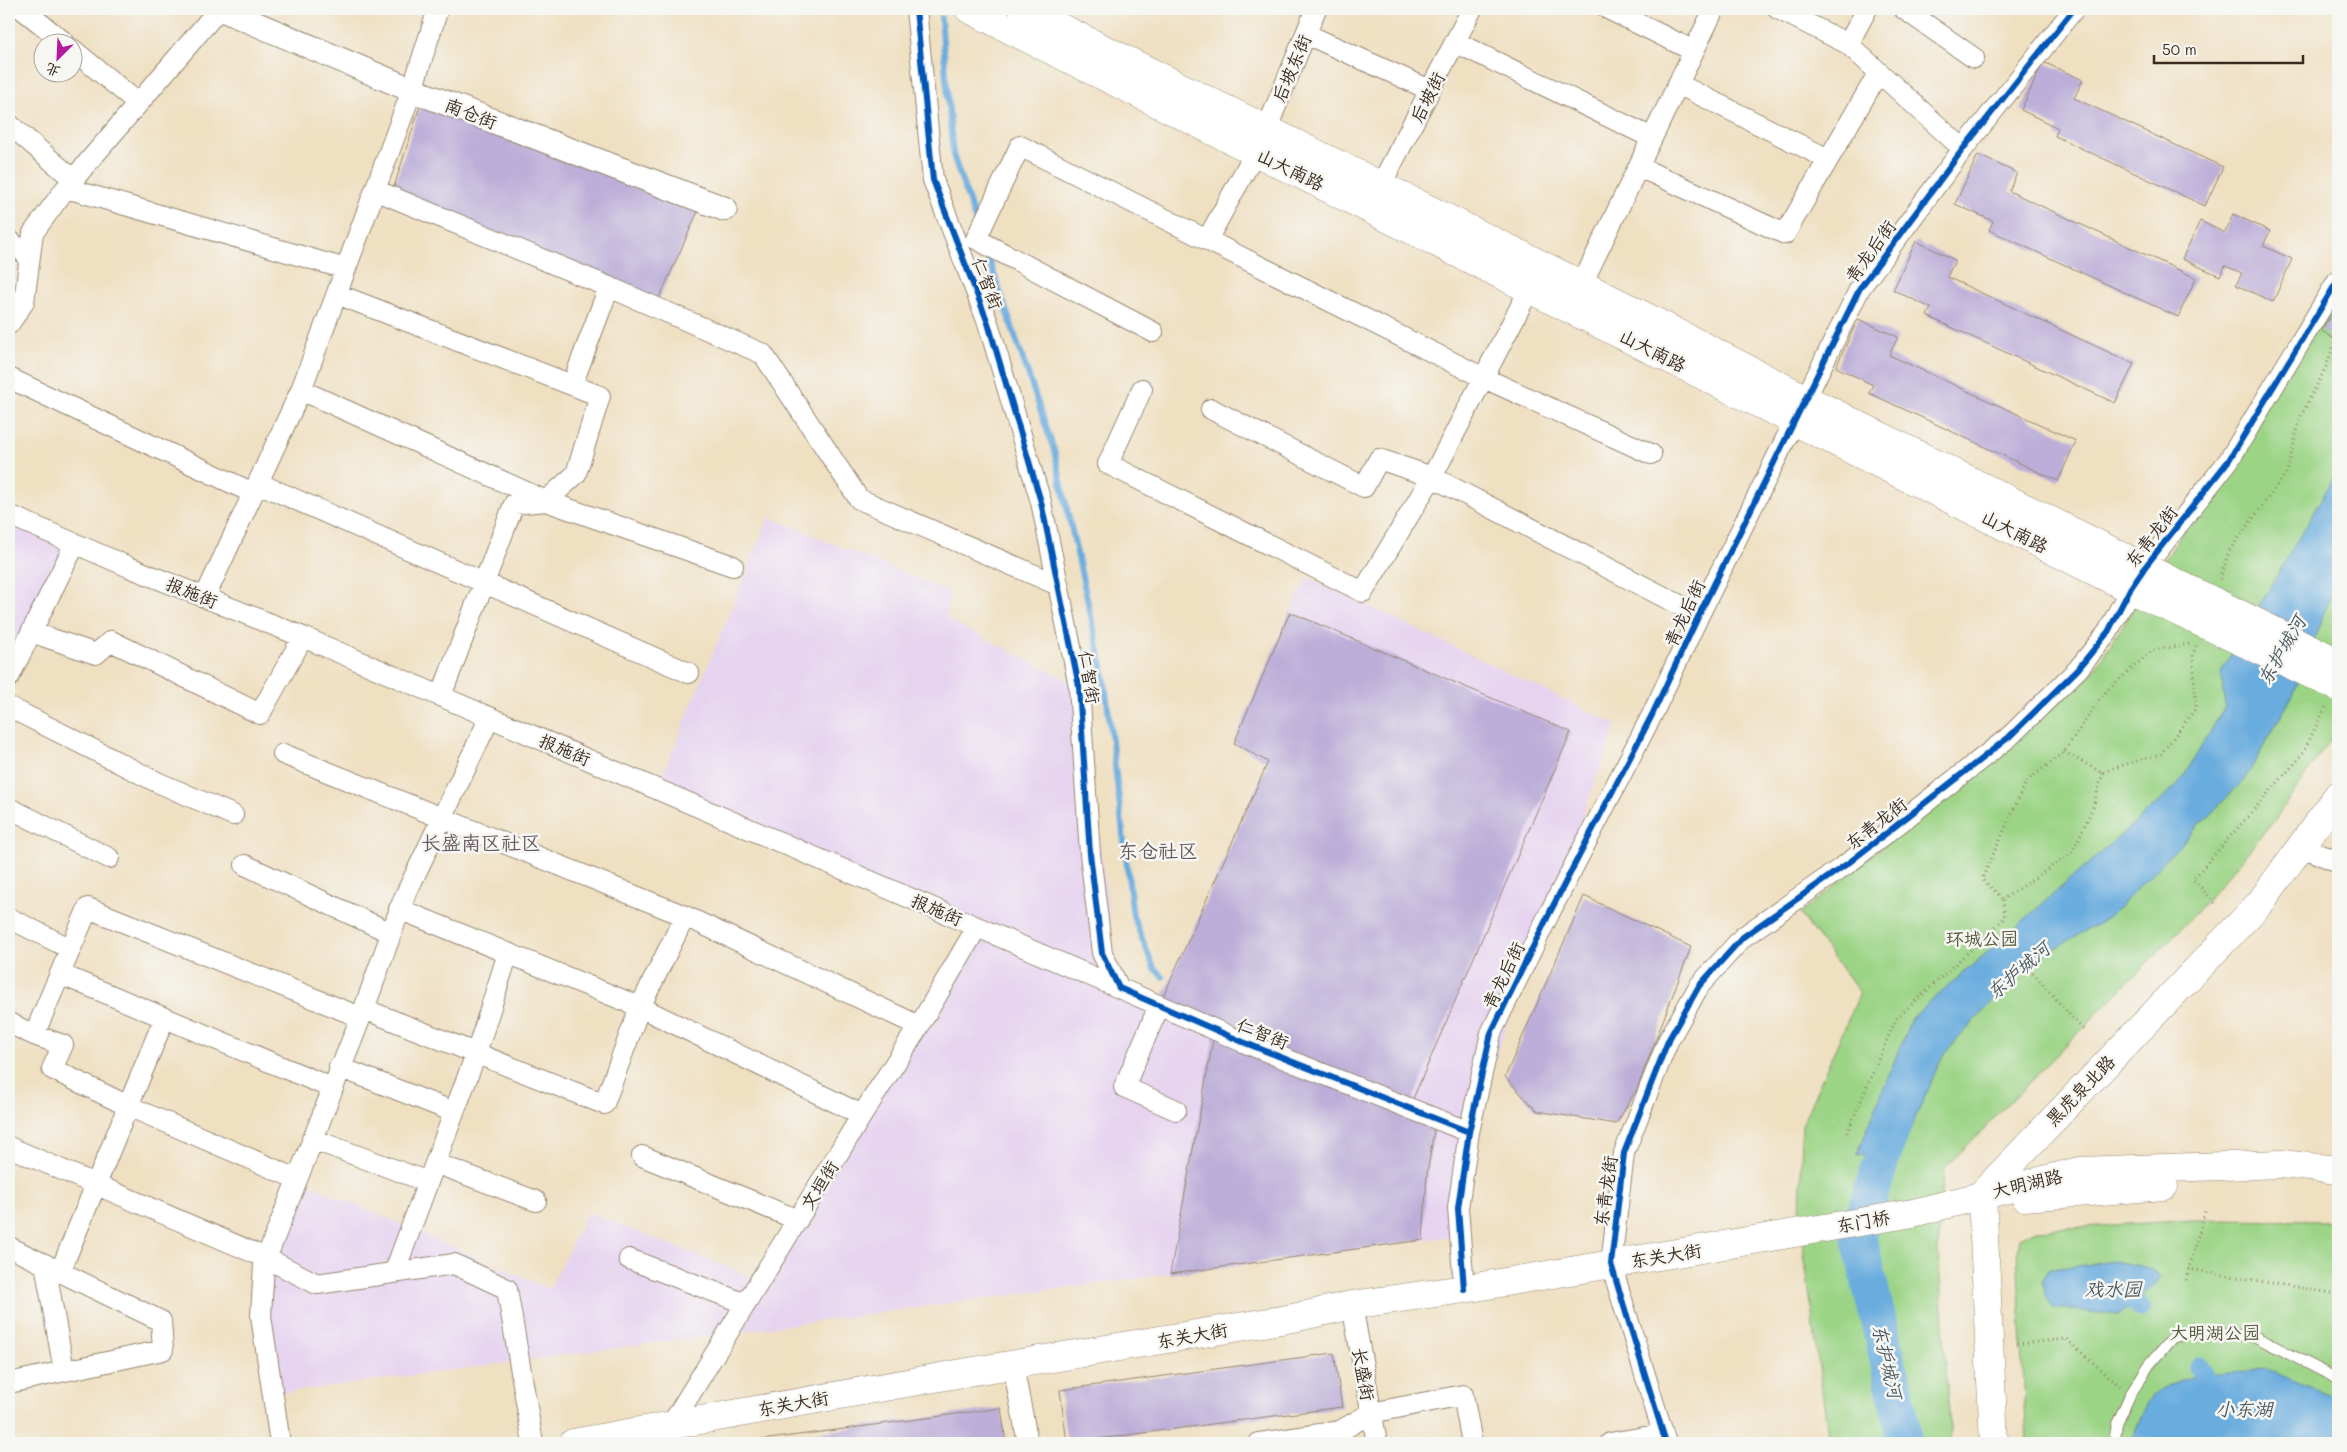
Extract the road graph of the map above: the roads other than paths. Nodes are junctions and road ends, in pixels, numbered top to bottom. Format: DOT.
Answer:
graph roads {
  1 [pos="13,9"];
  2 [pos="22,9"];
  3 [pos="220,9"];
  4 [pos="438,9"];
  5 [pos="916,9"];
  6 [pos="969,9"];
  7 [pos="1024,9"];
  8 [pos="1316,9"];
  9 [pos="1472,9"];
  10 [pos="1608,9"];
  11 [pos="1714,9"];
  12 [pos="1778,9"];
  13 [pos="1867,9"];
  14 [pos="1904,9"];
  15 [pos="2072,10"];
  16 [pos="9,14"];
  17 [pos="51,32"];
  18 [pos="1306,34"];
  19 [pos="1455,42"];
  20 [pos="1848,44"];
  21 [pos="1694,51"];
  22 [pos="82,57"];
  23 [pos="1974,58"];
  24 [pos="1879,72"];
  25 [pos="1678,84"];
  26 [pos="412,90"];
  27 [pos="1430,90"];
  28 [pos="138,103"];
  29 [pos="9,124"];
  30 [pos="1652,138"];
  31 [pos="1261,140"];
  32 [pos="1963,149"];
  33 [pos="1828,159"];
  34 [pos="1638,167"];
  35 [pos="70,184"];
  36 [pos="1381,185"];
  37 [pos="375,190"];
  38 [pos="725,209"];
  39 [pos="9,240"];
  40 [pos="1207,240"];
  41 [pos="30,257"];
  42 [pos="346,268"];
  43 [pos="2338,280"];
  44 [pos="1582,284"];
  45 [pos="609,287"];
  46 [pos="1530,288"];
  47 [pos="337,294"];
  48 [pos="9,324"];
  49 [pos="1153,332"];
  50 [pos="9,378"];
  51 [pos="1484,378"];
  52 [pos="572,386"];
  53 [pos="1142,389"];
  54 [pos="301,390"];
  55 [pos="1211,409"];
  56 [pos="1799,409"];
  57 [pos="1651,454"];
  58 [pos="1432,477"];
  59 [pos="255,488"];
  60 [pos="546,500"];
  61 [pos="9,515"];
  62 [pos="75,544"];
  63 [pos="733,566"];
  64 [pos="2142,581"];
  65 [pos="483,582"];
  66 [pos="1058,586"];
  67 [pos="205,597"];
  68 [pos="1699,615"];
  69 [pos="31,632"];
  70 [pos="303,637"];
  71 [pos="15,651"];
  72 [pos="2338,662"];
  73 [pos="689,673"];
  74 [pos="9,676"];
  75 [pos="2334,692"];
  76 [pos="441,696"];
  77 [pos="9,707"];
  78 [pos="490,717"];
  79 [pos="283,754"];
  80 [pos="2338,795"];
  81 [pos="9,808"];
  82 [pos="233,815"];
  83 [pos="441,819"];
  84 [pos="2302,847"];
  85 [pos="109,858"];
  86 [pos="2338,862"];
  87 [pos="245,865"];
  88 [pos="400,909"];
  89 [pos="685,916"];
  90 [pos="9,918"];
  91 [pos="977,927"];
  92 [pos="391,933"];
  93 [pos="71,949"];
  94 [pos="508,953"];
  95 [pos="60,974"];
  96 [pos="1119,988"];
  97 [pos="1159,1006"];
  98 [pos="640,1007"];
  99 [pos="362,1013"];
  100 [pos="164,1019"];
  101 [pos="9,1023"];
  102 [pos="920,1026"];
  103 [pos="34,1035"];
  104 [pos="476,1054"];
  105 [pos="339,1067"];
  106 [pos="332,1088"];
  107 [pos="128,1106"];
  108 [pos="1176,1110"];
  109 [pos="454,1112"];
  110 [pos="862,1115"];
  111 [pos="1469,1132"];
  112 [pos="312,1139"];
  113 [pos="9,1147"];
  114 [pos="642,1156"];
  115 [pos="435,1163"];
  116 [pos="2338,1170"];
  117 [pos="297,1179"];
  118 [pos="428,1182"];
  119 [pos="2338,1187"];
  120 [pos="1982,1194"];
  121 [pos="536,1201"];
  122 [pos="798,1220"];
  123 [pos="1813,1230"];
  124 [pos="9,1247"];
  125 [pos="266,1258"];
  126 [pos="629,1260"];
  127 [pos="1611,1264"];
  128 [pos="53,1268"];
  129 [pos="394,1273"];
  130 [pos="1464,1289"];
  131 [pos="746,1304"];
  132 [pos="1352,1305"];
  133 [pos="1013,1366"];
  134 [pos="64,1371"];
  135 [pos="2338,1379"];
  136 [pos="9,1383"];
  137 [pos="1371,1413"];
  138 [pos="666,1433"];
  139 [pos="1664,1438"];
  140 [pos="280,1443"];
  141 [pos="533,1443"];
  142 [pos="573,1443"];
  143 [pos="1028,1443"];
  144 [pos="1259,1443"];
  145 [pos="1377,1443"];
  146 [pos="1472,1443"];
  147 [pos="1610,1443"];
  148 [pos="1994,1443"];
  149 [pos="2114,1443"];
  1 -- 16 [label="street"];
  2 -- 17 [label="street"];
  3 -- 26 [label="street, 南仓街"];
  3 -- 28 [label="street"];
  4 -- 26 [label="street"];
  5 -- 66 [label="street, 仁智街"];
  6 -- 31 [label="main road, 山大南路"];
  7 -- 31 [label="main road, 山大南路"];
  8 -- 18 [label="street, 后坡东街"];
  9 -- 19 [label="street, 后坡街"];
  10 -- 21 [label="street"];
  11 -- 21 [label="street"];
  12 -- 20 [label="street"];
  13 -- 20 [label="street"];
  14 -- 23 [label="street"];
  15 -- 32 [label="street, 青龙后街"];
  18 -- 27 [label="street"];
  18 -- 31 [label="street, 后坡东街"];
  19 -- 27 [label="street, 后坡街"];
  19 -- 30 [label="street"];
  20 -- 24 [label="street"];
  21 -- 25 [label="street"];
  22 -- 28 [label="street"];
  24 -- 32 [label="street"];
  24 -- 33 [label="street"];
  25 -- 30 [label="street"];
  25 -- 33 [label="street"];
  26 -- 37 [label="street"];
  26 -- 38 [label="street, 南仓街"];
  27 -- 36 [label="street, 后坡街"];
  28 -- 35 [label="street"];
  29 -- 35 [label="street"];
  30 -- 34 [label="street"];
  31 -- 36 [label="main road, 山大南路"];
  31 -- 40 [label="street, 后坡东街"];
  31 -- 46 [label="main road, 山大南路"];
  32 -- 56 [label="street, 青龙后街"];
  33 -- 34 [label="street"];
  34 -- 44 [label="street"];
  35 -- 41 [label="street"];
  35 -- 42 [label="street"];
  36 -- 44 [label="main road, 山大南路"];
  37 -- 42 [label="street"];
  37 -- 45 [label="street"];
  39 -- 41 [label="street"];
  40 -- 49 [label="street"];
  40 -- 51 [label="street"];
  41 -- 48 [label="street"];
  42 -- 47 [label="street"];
  43 -- 64 [label="street, 东青龙街"];
  44 -- 56 [label="main road, 山大南路"];
  45 -- 52 [label="street"];
  45 -- 66 [label="street"];
  46 -- 51 [label="street"];
  46 -- 56 [label="main road, 山大南路"];
  47 -- 52 [label="street"];
  47 -- 54 [label="street"];
  50 -- 59 [label="street"];
  51 -- 57 [label="street"];
  51 -- 58 [label="street"];
  52 -- 60 [label="street"];
  53 -- 58 [label="street"];
  54 -- 59 [label="street"];
  54 -- 60 [label="street"];
  55 -- 58 [label="street"];
  56 -- 64 [label="main road, 山大南路"];
  56 -- 68 [label="street, 青龙后街"];
  58 -- 68 [label="street"];
  59 -- 65 [label="street"];
  59 -- 67 [label="street"];
  60 -- 63 [label="street"];
  60 -- 65 [label="street"];
  61 -- 62 [label="street, 报施街"];
  62 -- 67 [label="street, 报施街"];
  62 -- 69 [label="street"];
  64 -- 72 [label="main road, 山大南路, bridge"];
  64 -- 75 [label="main road, 山大南路, bridge"];
  64 -- 127 [label="street, 东青龙街"];
  65 -- 73 [label="street"];
  65 -- 76 [label="street"];
  66 -- 96 [label="street, 仁智街"];
  67 -- 70 [label="street, 报施街"];
  68 -- 111 [label="street, 青龙后街"];
  69 -- 70 [label="street"];
  69 -- 71 [label="street"];
  70 -- 76 [label="street, 报施街"];
  71 -- 74 [label="street"];
  76 -- 78 [label="street, 报施街"];
  77 -- 82 [label="street"];
  78 -- 83 [label="street"];
  78 -- 91 [label="street, 报施街"];
  79 -- 83 [label="street"];
  80 -- 84 [label="main road, 黑虎泉北路"];
  81 -- 85 [label="street"];
  83 -- 88 [label="street"];
  83 -- 89 [label="street"];
  84 -- 86 [label="street"];
  84 -- 120 [label="main road, 黑虎泉北路"];
  87 -- 92 [label="street"];
  88 -- 92 [label="street"];
  88 -- 94 [label="street"];
  89 -- 98 [label="street"];
  89 -- 102 [label="street"];
  90 -- 93 [label="street"];
  91 -- 96 [label="street, 报施街"];
  91 -- 102 [label="street, 文垣街"];
  92 -- 99 [label="street"];
  93 -- 95 [label="street"];
  93 -- 99 [label="street"];
  94 -- 98 [label="street"];
  94 -- 104 [label="street"];
  95 -- 100 [label="street"];
  95 -- 103 [label="street"];
  96 -- 97 [label="street, 仁智街"];
  97 -- 108 [label="street"];
  97 -- 111 [label="street, 仁智街"];
  98 -- 104 [label="street"];
  98 -- 110 [label="street"];
  99 -- 104 [label="street"];
  99 -- 105 [label="street"];
  100 -- 106 [label="street"];
  100 -- 107 [label="street"];
  101 -- 103 [label="street"];
  102 -- 110 [label="street, 文垣街"];
  103 -- 107 [label="street"];
  104 -- 109 [label="street"];
  105 -- 106 [label="street"];
  105 -- 109 [label="street"];
  106 -- 112 [label="street"];
  107 -- 117 [label="street"];
  107 -- 128 [label="street"];
  109 -- 115 [label="street"];
  110 -- 122 [label="street, 文垣街"];
  111 -- 130 [label="street, 青龙后街"];
  112 -- 117 [label="street"];
  112 -- 118 [label="street"];
  113 -- 125 [label="street"];
  114 -- 122 [label="street"];
  115 -- 118 [label="street"];
  115 -- 121 [label="street"];
  116 -- 120 [label="main road, 大明湖路"];
  117 -- 125 [label="street"];
  118 -- 129 [label="street"];
  119 -- 120 [label="main road, 大明湖路"];
  120 -- 123 [label="main road, 东门桥"];
  120 -- 148 [label="main road"];
  122 -- 131 [label="street, 文垣街"];
  123 -- 127 [label="main road, 东关大街"];
  124 -- 128 [label="street"];
  125 -- 129 [label="street"];
  125 -- 140 [label="street"];
  126 -- 131 [label="street"];
  127 -- 130 [label="main road, 东关大街"];
  127 -- 139 [label="street, 东青龙街"];
  128 -- 134 [label="street"];
  128 -- 134 [label="street"];
  129 -- 141 [label="street"];
  130 -- 132 [label="main road, 东关大街"];
  131 -- 138 [label="street, 文垣街"];
  132 -- 133 [label="main road, 东关大街"];
  132 -- 137 [label="street, 长盛街"];
  133 -- 138 [label="main road, 东关大街"];
  133 -- 143 [label="street"];
  134 -- 136 [label="street"];
  135 -- 149 [label="lane"];
  137 -- 144 [label="street"];
  137 -- 145 [label="street, 长盛街"];
  137 -- 146 [label="street"];
  138 -- 142 [label="main road, 东关大街"];
  139 -- 147 [label="street"];
}
